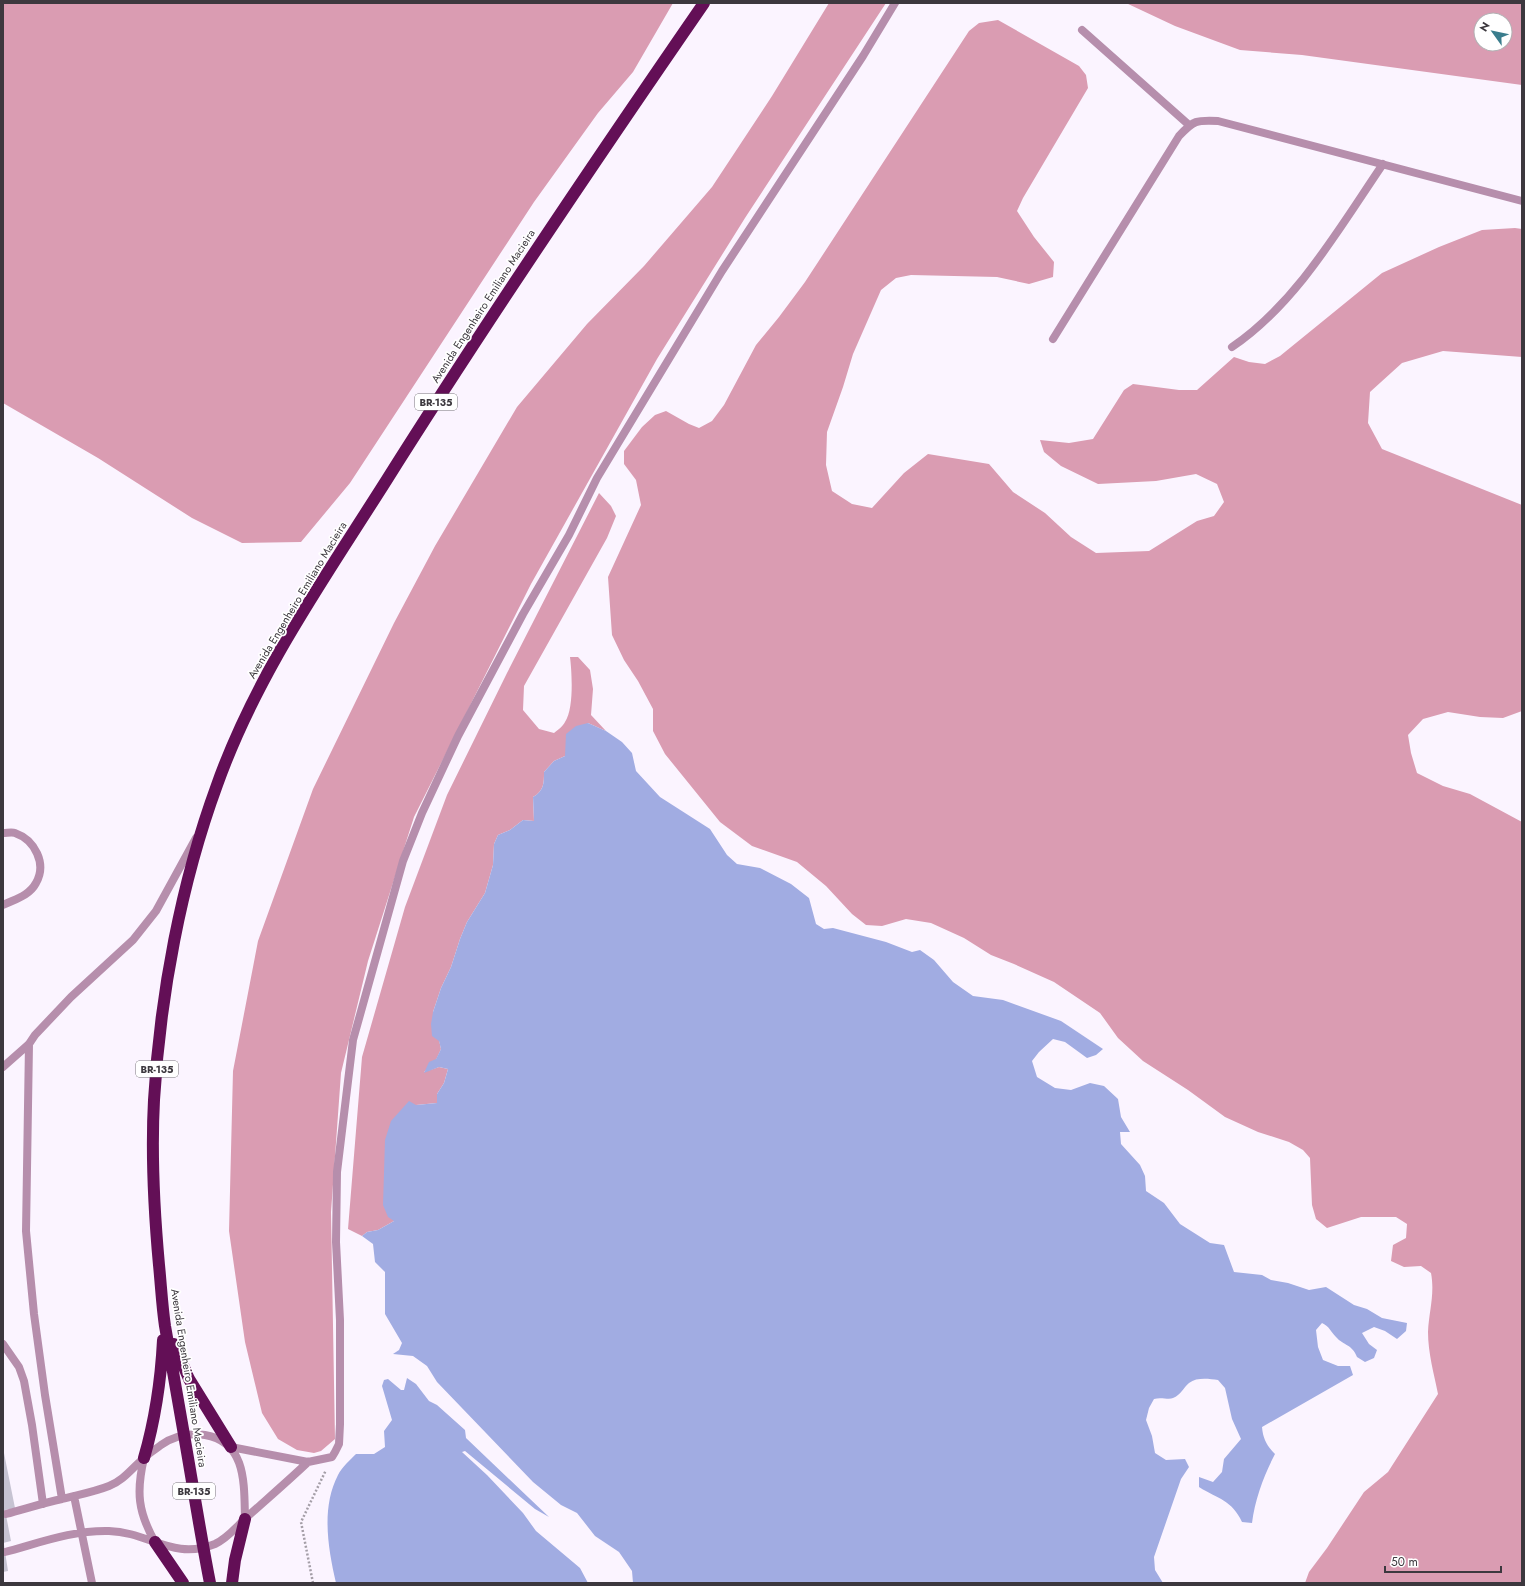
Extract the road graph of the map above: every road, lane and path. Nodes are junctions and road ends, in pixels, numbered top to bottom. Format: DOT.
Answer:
graph roads {
  1 [pos="704,3"];
  2 [pos="895,3"];
  3 [pos="1082,30"];
  4 [pos="1189,125"];
  5 [pos="1382,164"];
  6 [pos="1522,201"];
  7 [pos="1052,339"];
  8 [pos="1232,347"];
  9 [pos="205,821"];
  10 [pos="3,833"];
  11 [pos="3,905"];
  12 [pos="29,1044"];
  13 [pos="3,1067"];
  14 [pos="165,1321"];
  15 [pos="3,1344"];
  16 [pos="185,1435"];
  17 [pos="231,1447"];
  18 [pos="332,1457"];
  19 [pos="144,1458"];
  20 [pos="308,1462"];
  21 [pos="74,1496"];
  22 [pos="62,1499"];
  23 [pos="43,1504"];
  24 [pos="6,1514"];
  25 [pos="245,1519"];
  26 [pos="82,1531"];
  27 [pos="155,1542"];
  28 [pos="203,1548"];
  29 [pos="5,1552"];
  30 [pos="92,1583"];
  31 [pos="183,1583"];
  32 [pos="210,1583"];
  33 [pos="232,1583"];
  34 [pos="313,1583"];
  1 -- 9 [label="highway, Avenida Engenheiro Emiliano Macieira / BR-135"];
  2 -- 18 [label="lane"];
  3 -- 4 [label="lane"];
  4 -- 5 [label="lane"];
  4 -- 7 [label="lane"];
  5 -- 6 [label="lane"];
  5 -- 8 [label="lane"];
  9 -- 12 [label="lane"];
  9 -- 14 [label="highway, Avenida Engenheiro Emiliano Macieira / BR-135"];
  10 -- 11 [label="lane"];
  12 -- 13 [label="lane"];
  12 -- 22 [label="lane"];
  14 -- 16 [label="highway, Avenida Engenheiro Emiliano Macieira / BR-135"];
  14 -- 17 [label="highway"];
  14 -- 19 [label="highway"];
  15 -- 23 [label="lane"];
  16 -- 17 [label="lane"];
  16 -- 19 [label="lane"];
  16 -- 28 [label="highway, Avenida Engenheiro Emiliano Macieira / BR-135"];
  17 -- 20 [label="lane"];
  17 -- 25 [label="lane"];
  18 -- 20 [label="lane"];
  18 -- 34 [label="path"];
  19 -- 21 [label="lane"];
  19 -- 27 [label="lane"];
  20 -- 25 [label="lane"];
  21 -- 22 [label="lane"];
  21 -- 26 [label="lane"];
  22 -- 23 [label="lane"];
  23 -- 24 [label="lane"];
  25 -- 28 [label="lane"];
  25 -- 33 [label="highway"];
  26 -- 27 [label="lane"];
  26 -- 29 [label="lane"];
  26 -- 30 [label="lane"];
  27 -- 28 [label="lane"];
  27 -- 31 [label="highway"];
  28 -- 32 [label="highway, Avenida Engenheiro Emiliano Macieira / BR-135"];
}
